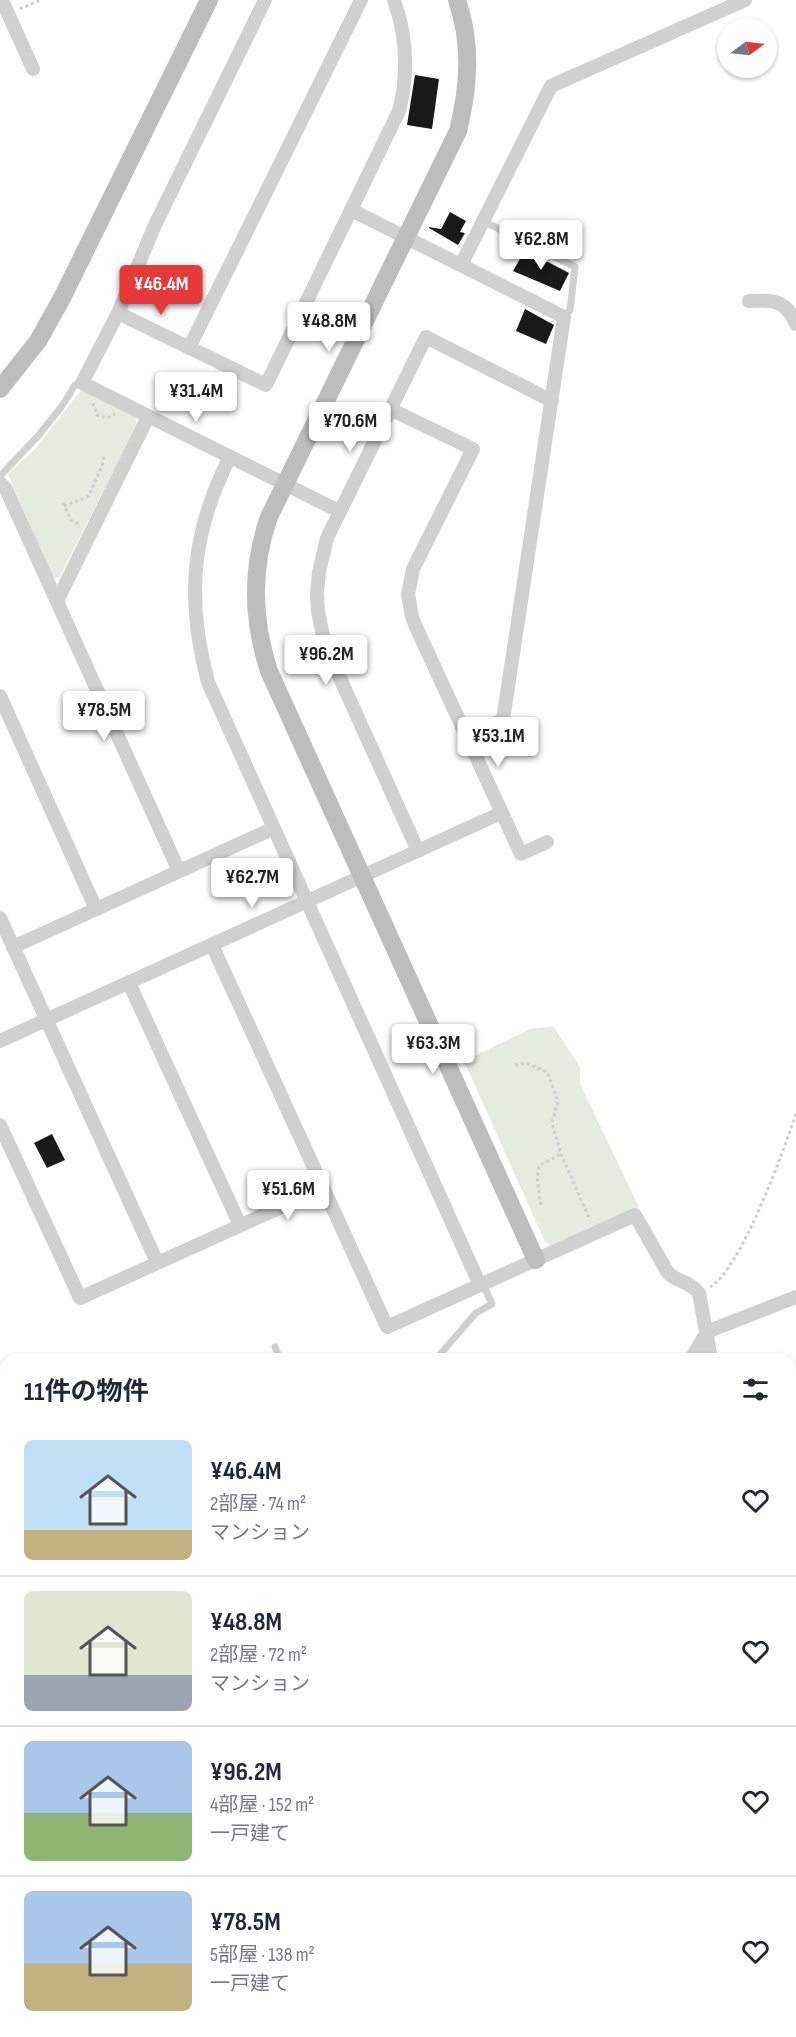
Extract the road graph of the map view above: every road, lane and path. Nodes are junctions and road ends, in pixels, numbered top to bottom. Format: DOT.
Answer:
graph roads {
  1 [pos="2,0"];
  2 [pos="40,0"];
  3 [pos="209,0"];
  4 [pos="265,0"];
  5 [pos="361,0"];
  6 [pos="394,0"];
  7 [pos="457,0"];
  8 [pos="745,0"];
  9 [pos="18,10"];
  10 [pos="33,69"];
  11 [pos="351,210"];
  12 [pos="483,220"];
  13 [pos="407,238"];
  14 [pos="461,265"];
  15 [pos="749,302"];
  16 [pos="118,313"];
  17 [pos="564,317"];
  18 [pos="796,324"];
  19 [pos="189,348"];
  20 [pos="82,383"];
  21 [pos="0,389"];
  22 [pos="552,401"];
  23 [pos="390,409"];
  24 [pos="147,417"];
  25 [pos="104,454"];
  26 [pos="230,457"];
  27 [pos="0,476"];
  28 [pos="0,483"];
  29 [pos="284,483"];
  30 [pos="339,511"];
  31 [pos="84,528"];
  32 [pos="57,601"];
  33 [pos="0,696"];
  34 [pos="466,735"];
  35 [pos="501,813"];
  36 [pos="273,829"];
  37 [pos="548,842"];
  38 [pos="418,851"];
  39 [pos="179,871"];
  40 [pos="362,876"];
  41 [pos="306,902"];
  42 [pos="96,909"];
  43 [pos="0,918"];
  44 [pos="212,945"];
  45 [pos="13,947"];
  46 [pos="129,983"];
  47 [pos="47,1020"];
  48 [pos="0,1041"];
  49 [pos="515,1065"];
  50 [pos="796,1113"];
  51 [pos="0,1125"];
  52 [pos="561,1154"];
  53 [pos="323,1188"];
  54 [pos="541,1205"];
  55 [pos="240,1225"];
  56 [pos="596,1233"];
  57 [pos="536,1260"];
  58 [pos="157,1262"];
  59 [pos="481,1284"];
  60 [pos="699,1293"];
  61 [pos="796,1297"];
  62 [pos="705,1335"];
  63 [pos="275,1347"];
  64 [pos="278,1353"];
  65 [pos="441,1353"];
  66 [pos="694,1353"];
  67 [pos="710,1353"];
  1 -- 10 [label="street"];
  2 -- 9 [label="path"];
  3 -- 21 [label="street"];
  4 -- 16 [label="street"];
  5 -- 19 [label="street"];
  6 -- 11 [label="street"];
  7 -- 13 [label="street"];
  8 -- 12 [label="street"];
  11 -- 13 [label="street"];
  11 -- 19 [label="street"];
  12 -- 14 [label="street"];
  12 -- 17 [label="lane"];
  13 -- 14 [label="street"];
  13 -- 29 [label="street"];
  14 -- 17 [label="street"];
  15 -- 18 [label="street"];
  16 -- 19 [label="street"];
  16 -- 20 [label="street"];
  17 -- 22 [label="street"];
  20 -- 24 [label="street"];
  20 -- 27 [label="lane"];
  22 -- 23 [label="street"];
  22 -- 34 [label="street"];
  23 -- 30 [label="street"];
  23 -- 34 [label="street"];
  24 -- 26 [label="street"];
  24 -- 32 [label="street"];
  25 -- 31 [label="path"];
  26 -- 29 [label="street"];
  26 -- 36 [label="street"];
  28 -- 32 [label="street"];
  29 -- 30 [label="street"];
  29 -- 40 [label="street"];
  30 -- 38 [label="street"];
  32 -- 39 [label="street"];
  33 -- 42 [label="street"];
  34 -- 35 [label="street"];
  35 -- 37 [label="street"];
  35 -- 38 [label="street"];
  36 -- 39 [label="street"];
  36 -- 41 [label="street"];
  38 -- 40 [label="street"];
  39 -- 42 [label="street"];
  40 -- 41 [label="street"];
  40 -- 57 [label="street"];
  41 -- 44 [label="street"];
  41 -- 59 [label="street"];
  42 -- 45 [label="street"];
  43 -- 45 [label="street"];
  44 -- 46 [label="street"];
  44 -- 53 [label="street"];
  45 -- 47 [label="street"];
  46 -- 47 [label="street"];
  46 -- 55 [label="street"];
  47 -- 48 [label="street"];
  47 -- 58 [label="street"];
  49 -- 52 [label="path"];
  50 -- 60 [label="path"];
  51 -- 58 [label="street"];
  52 -- 54 [label="path"];
  52 -- 56 [label="path"];
  53 -- 55 [label="street"];
  53 -- 59 [label="street"];
  55 -- 58 [label="street"];
  56 -- 57 [label="street"];
  56 -- 60 [label="street"];
  57 -- 59 [label="street"];
  59 -- 65 [label="lane"];
  60 -- 62 [label="street"];
  61 -- 62 [label="street"];
  62 -- 66 [label="street"];
  62 -- 67 [label="street"];
  63 -- 64 [label="lane"];
}
